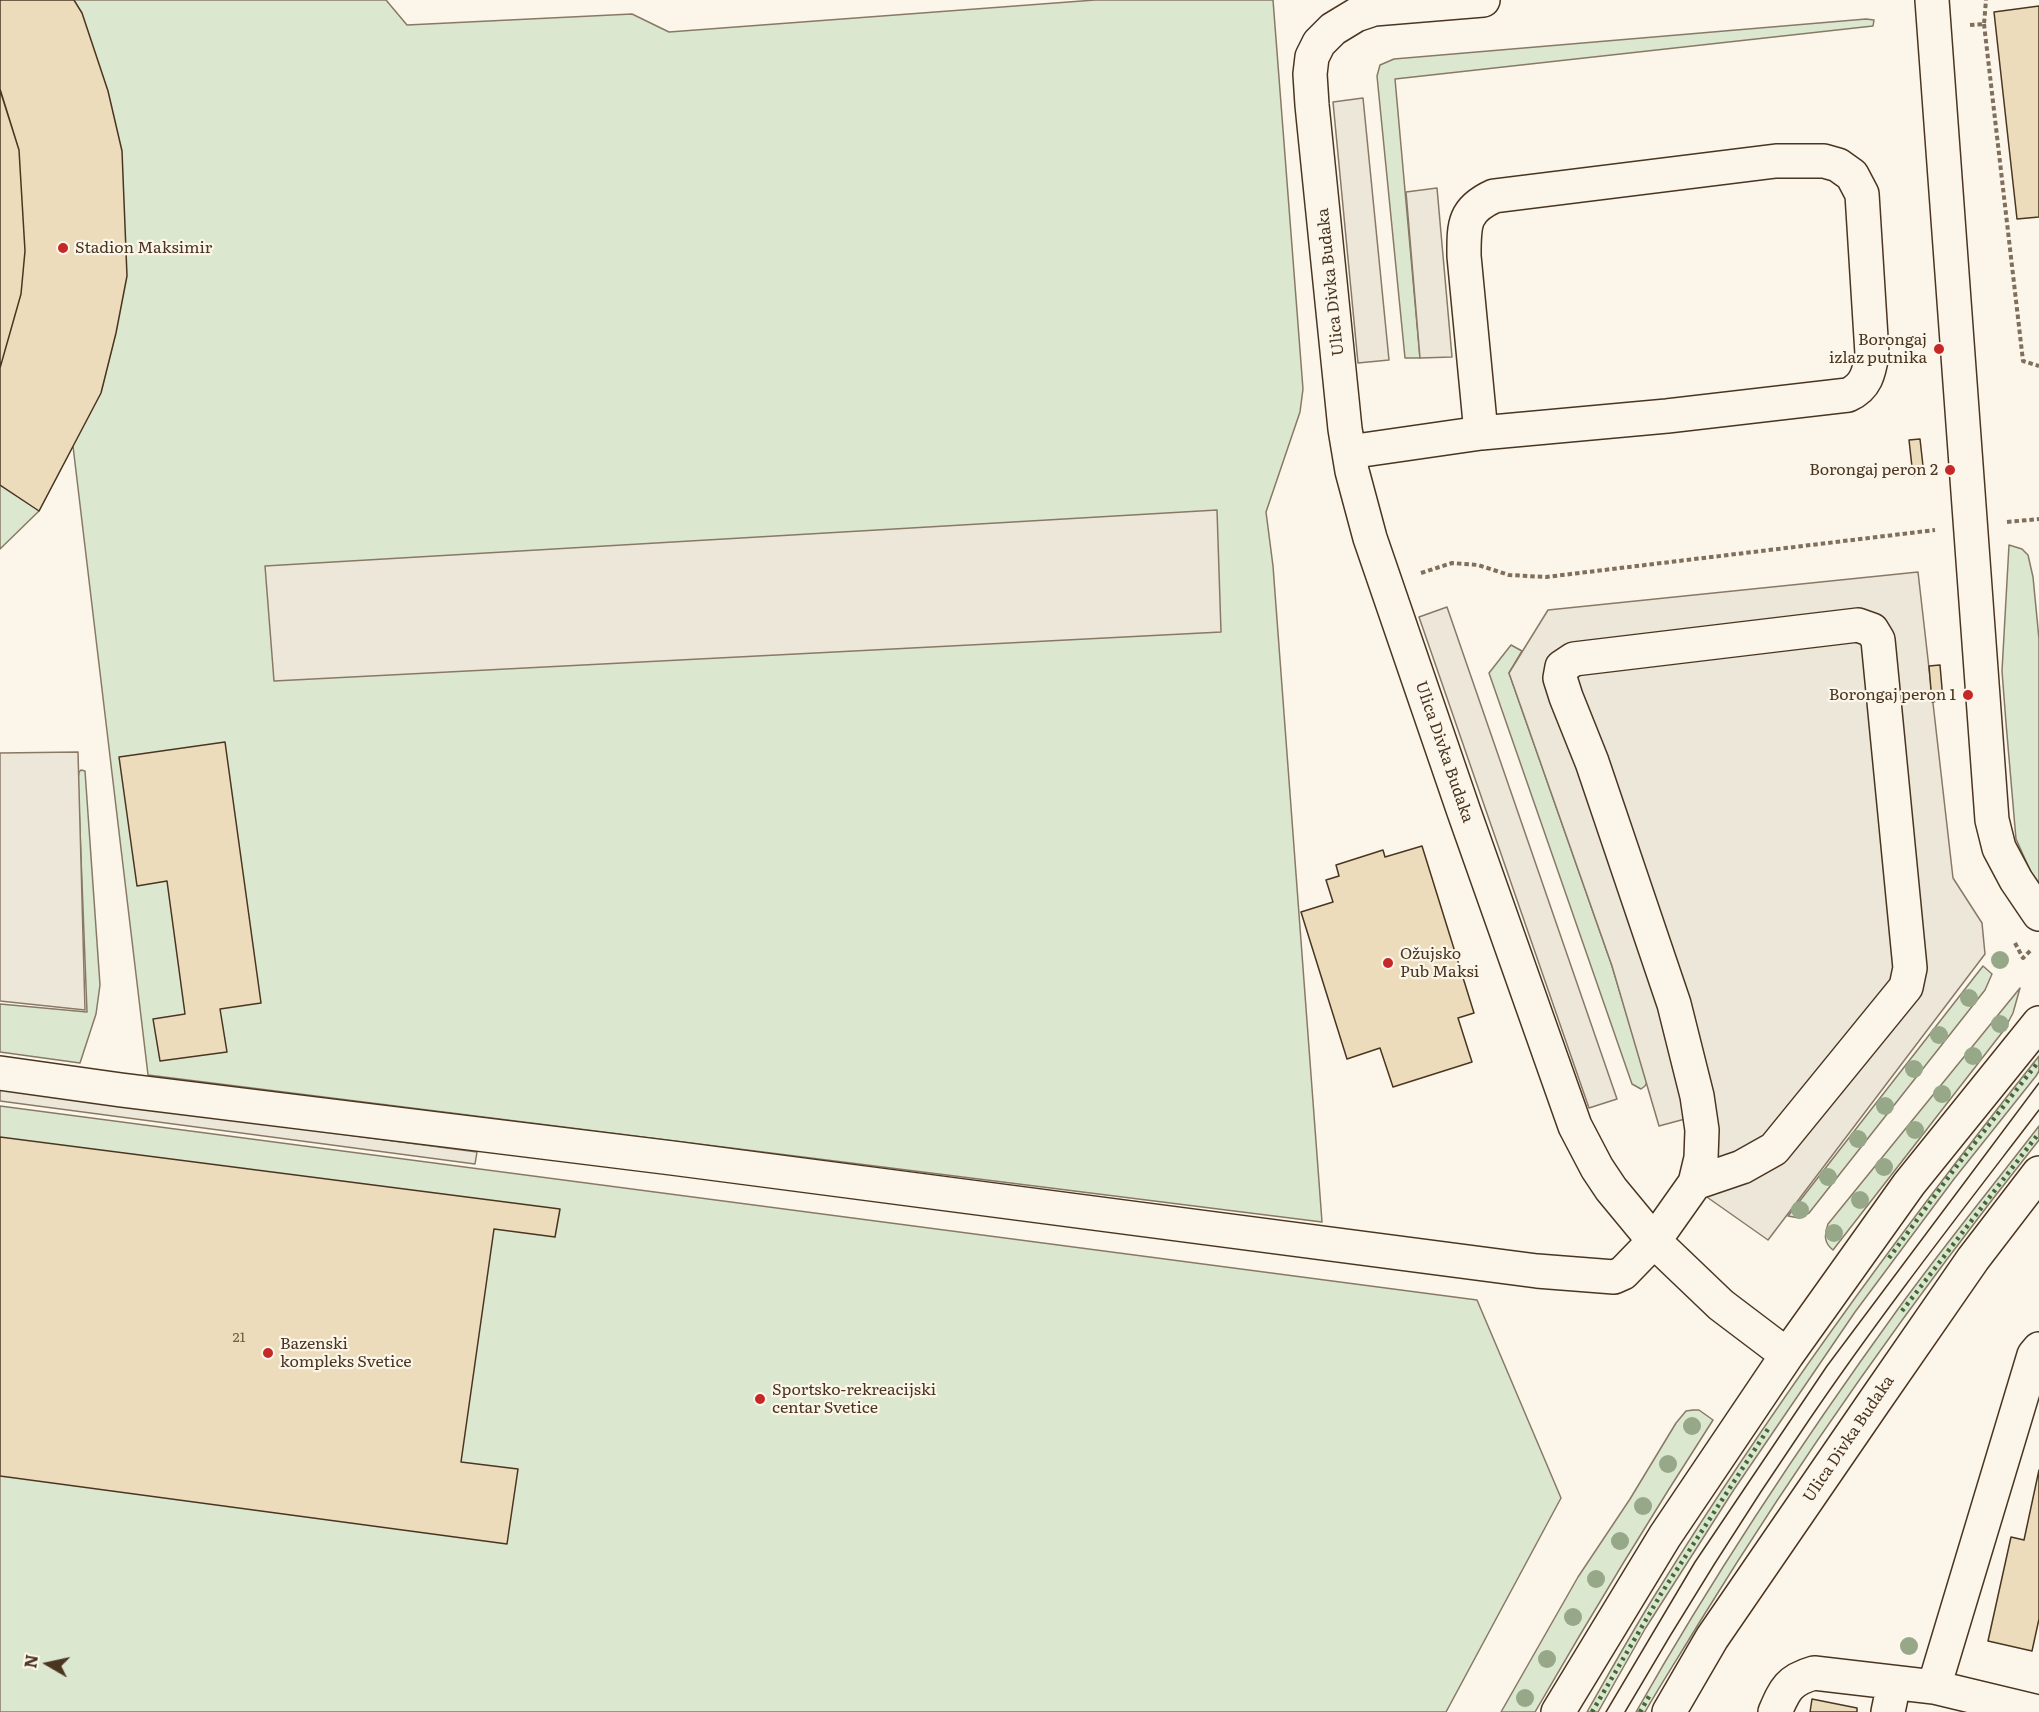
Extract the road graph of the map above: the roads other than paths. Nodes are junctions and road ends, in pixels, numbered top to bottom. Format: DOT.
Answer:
graph roads {
  1 [pos="1483,0"];
  2 [pos="1932,0"];
  3 [pos="1481,433"];
  4 [pos="1349,452"];
  5 [pos="2039,914"];
  6 [pos="2039,1023"];
  7 [pos="0,1073"];
  8 [pos="1702,1130"];
  9 [pos="1774,1149"];
  10 [pos="2039,1173"];
  11 [pos="1695,1183"];
  12 [pos="1654,1241"];
  13 [pos="2039,1349"];
  14 [pos="1787,1355"];
  15 [pos="1935,1687"];
  16 [pos="1891,1697"];
  17 [pos="1557,1712"];
  18 [pos="1669,1712"];
  19 [pos="1775,1712"];
  20 [pos="2038,1712"];
  1 -- 4 [label="street, Ulica Divka Budaka"];
  2 -- 5 [label="street"];
  3 -- 3 [label="street"];
  3 -- 4 [label="street"];
  4 -- 12 [label="street, Ulica Divka Budaka"];
  6 -- 14 [label="street"];
  7 -- 12 [label="street"];
  8 -- 9 [label="street"];
  8 -- 9 [label="street"];
  8 -- 11 [label="street"];
  9 -- 11 [label="street"];
  10 -- 18 [label="street, Ulica Divka Budaka"];
  11 -- 12 [label="street"];
  12 -- 14 [label="street, Ulica Divka Budaka"];
  13 -- 15 [label="street"];
  14 -- 17 [label="street"];
  15 -- 16 [label="street"];
  15 -- 20 [label="street"];
  16 -- 19 [label="street"];
}
